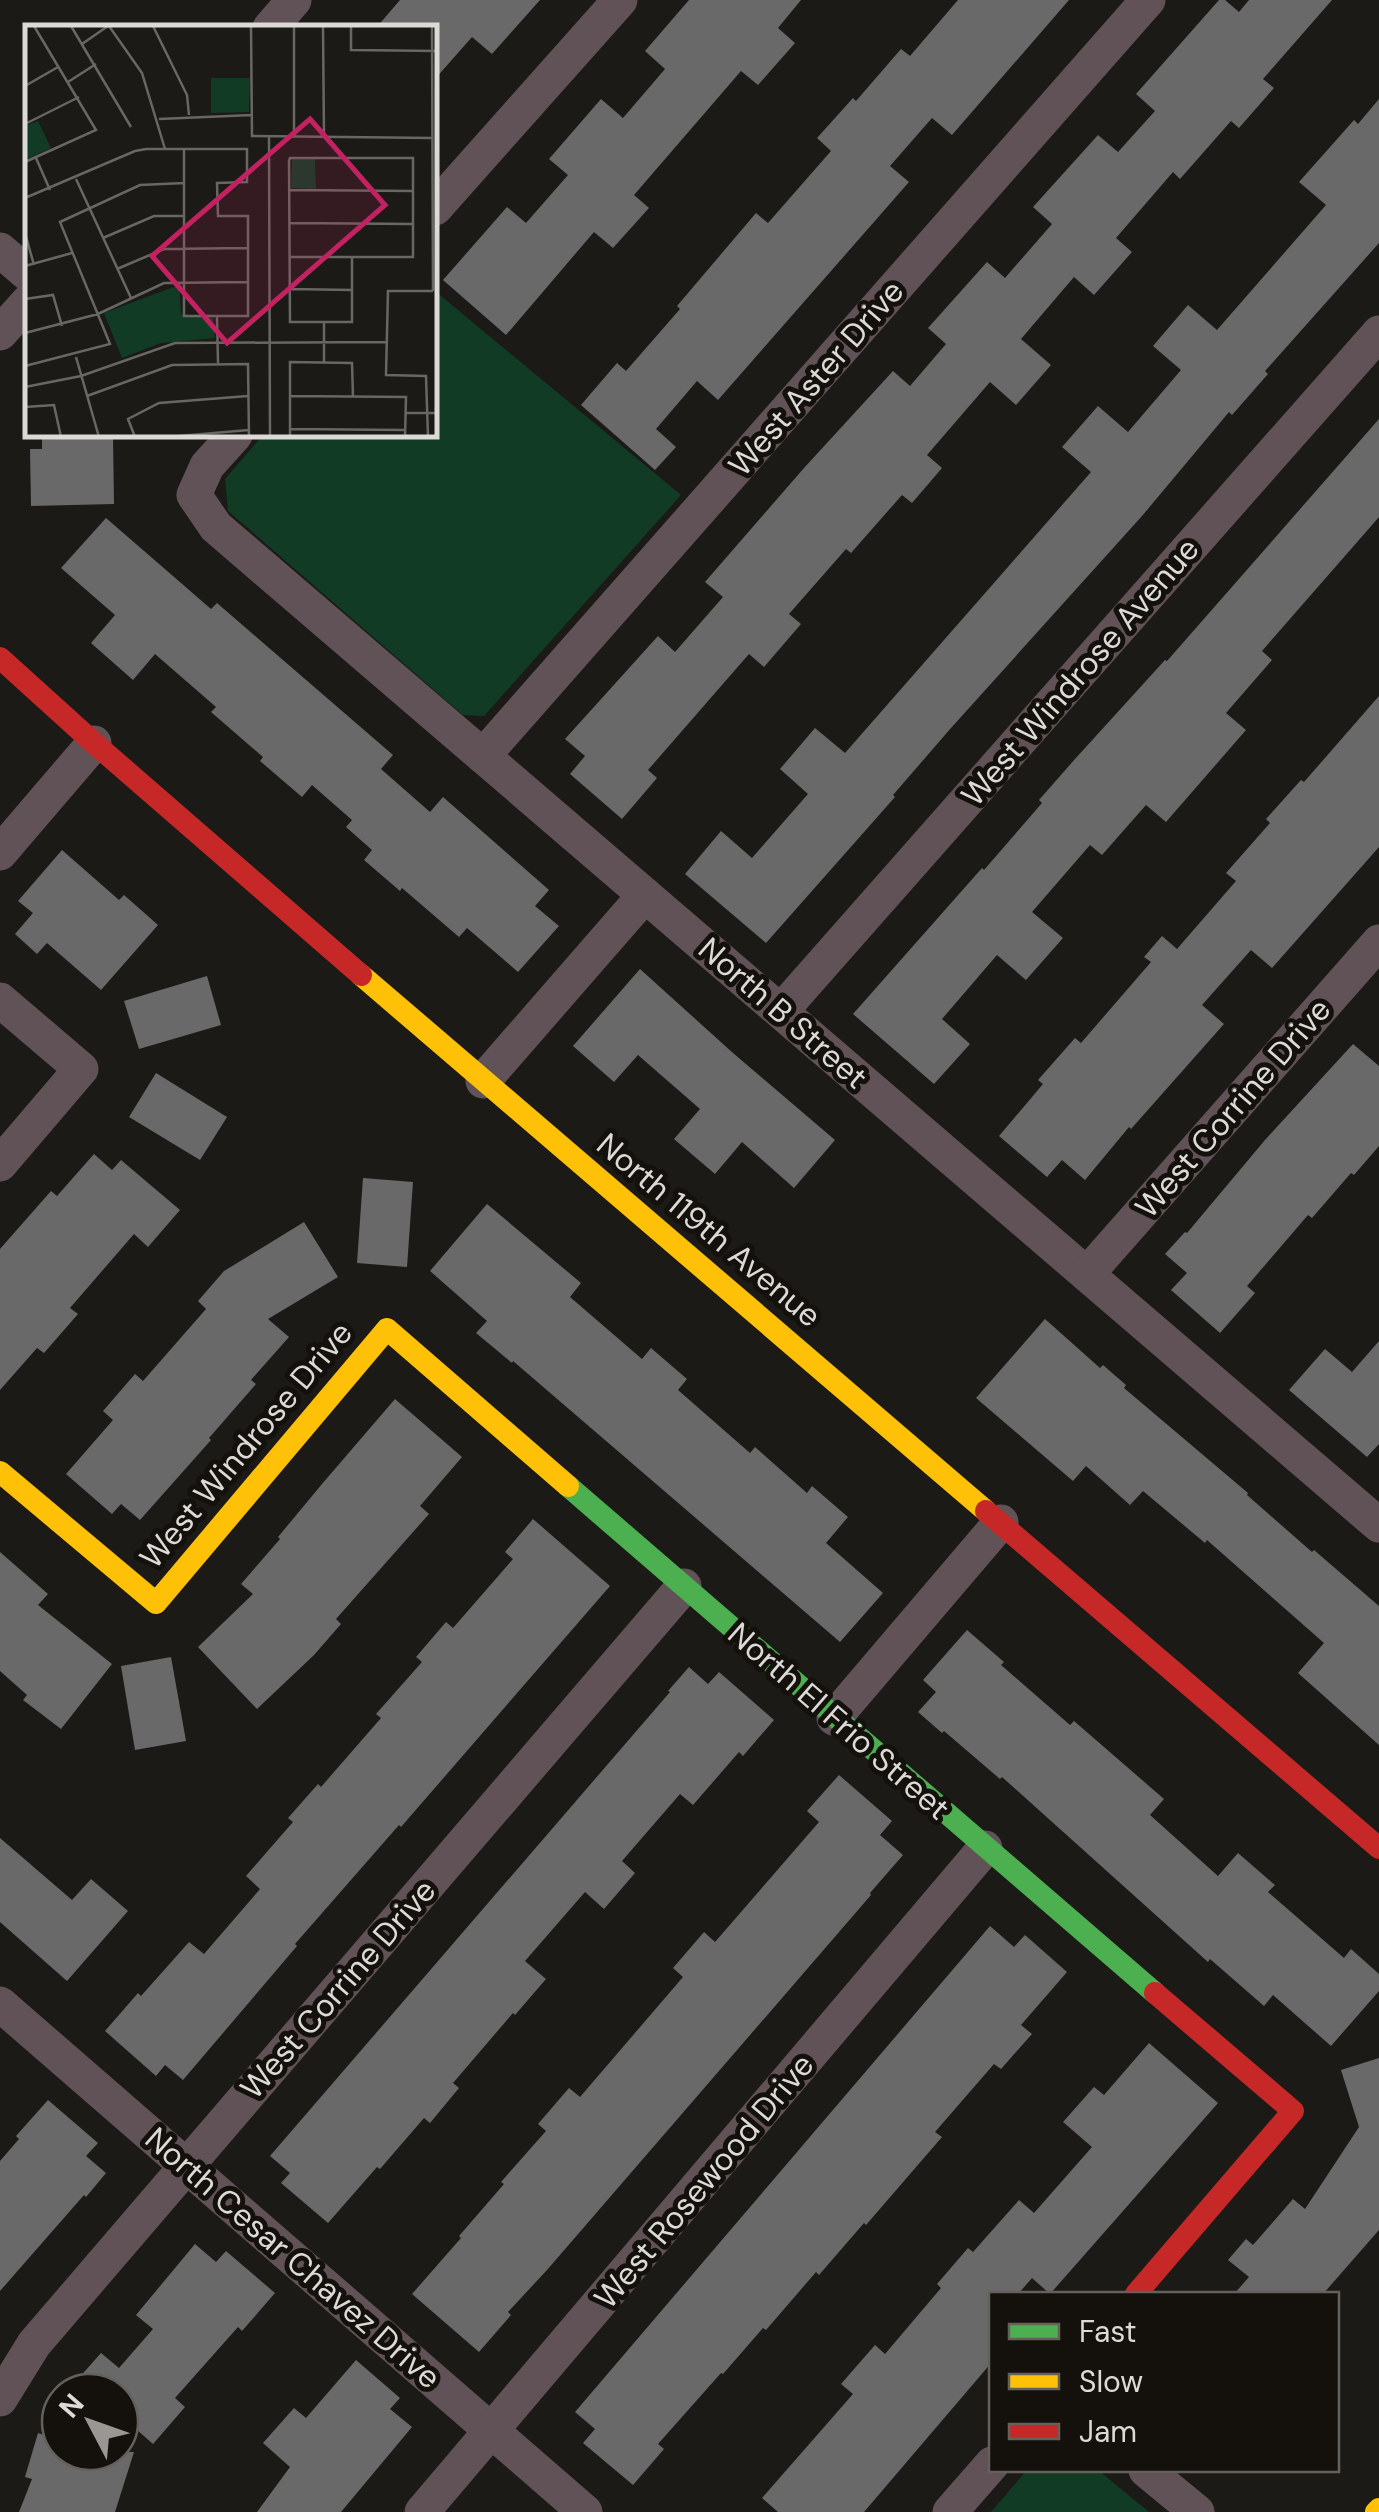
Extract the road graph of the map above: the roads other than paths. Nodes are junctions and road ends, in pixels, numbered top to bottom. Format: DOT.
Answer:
graph roads {
  1 [pos="620,0"];
  2 [pos="1148,0"];
  3 [pos="438,205"];
  4 [pos="0,250"];
  5 [pos="25,271"];
  6 [pos="25,305"];
  7 [pos="0,333"];
  8 [pos="1379,333"];
  9 [pos="231,438"];
  10 [pos="0,658"];
  11 [pos="94,743"];
  12 [pos="483,756"];
  13 [pos="0,852"];
  14 [pos="644,895"];
  15 [pos="1379,942"];
  16 [pos="0,1000"];
  17 [pos="781,1012"];
  18 [pos="483,1080"];
  19 [pos="0,1164"];
  20 [pos="1087,1274"];
  21 [pos="386,1329"];
  22 [pos="0,1472"];
  23 [pos="1000,1522"];
  24 [pos="1379,1525"];
  25 [pos="684,1586"];
  26 [pos="834,1718"];
  27 [pos="985,1848"];
  28 [pos="1379,1848"];
  29 [pos="0,2004"];
  30 [pos="186,2166"];
  31 [pos="1138,2292"];
  32 [pos="0,2399"];
  33 [pos="492,2432"];
  34 [pos="989,2467"];
  35 [pos="1148,2472"];
  36 [pos="422,2512"];
  37 [pos="585,2512"];
  38 [pos="950,2512"];
  39 [pos="1197,2512"];
  1 -- 3 [label="street"];
  2 -- 12 [label="street, West Aster Drive"];
  4 -- 5 [label="street"];
  6 -- 7 [label="street"];
  8 -- 17 [label="street, West Windrose Avenue"];
  9 -- 12 [label="street, North B Street"];
  10 -- 11 [label="street, North 119th Avenue"];
  11 -- 13 [label="street"];
  11 -- 18 [label="street, North 119th Avenue"];
  12 -- 14 [label="street, North B Street"];
  14 -- 17 [label="street, North B Street"];
  14 -- 18 [label="street"];
  15 -- 20 [label="street, West Corrine Drive"];
  16 -- 19 [label="street"];
  17 -- 20 [label="street, North B Street"];
  18 -- 23 [label="street, North 119th Avenue"];
  20 -- 24 [label="street, North B Street"];
  21 -- 22 [label="street, West Windrose Drive"];
  21 -- 25 [label="street, North El Frio Street"];
  23 -- 26 [label="street"];
  23 -- 28 [label="street, North 119th Avenue"];
  25 -- 26 [label="street, North El Frio Street"];
  25 -- 30 [label="street, West Corrine Drive"];
  26 -- 27 [label="street, North El Frio Street"];
  27 -- 31 [label="street, North El Frio Street"];
  27 -- 33 [label="street, West Rosewood Drive"];
  29 -- 30 [label="street, North Cesar Chavez Drive"];
  30 -- 32 [label="street, West Corrine Drive"];
  30 -- 33 [label="street, North Cesar Chavez Drive"];
  33 -- 36 [label="street, West Rosewood Drive"];
  33 -- 37 [label="street, North Cesar Chavez Drive"];
  34 -- 38 [label="street"];
  35 -- 39 [label="street"];
}
